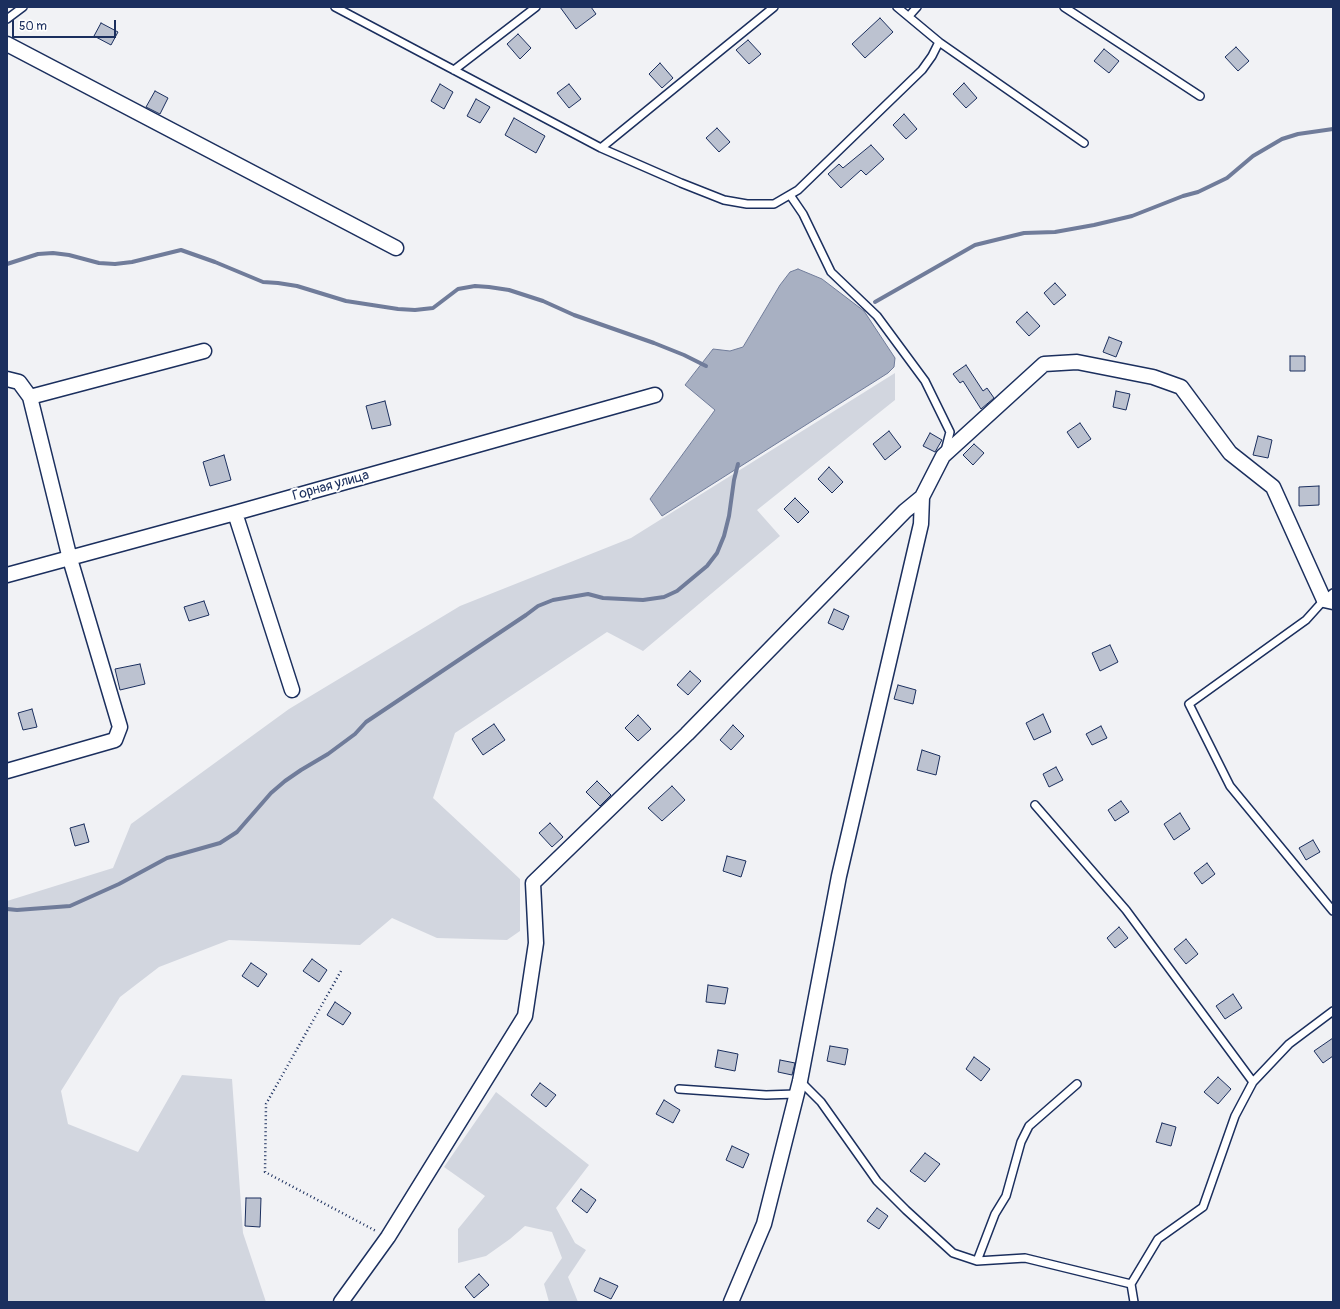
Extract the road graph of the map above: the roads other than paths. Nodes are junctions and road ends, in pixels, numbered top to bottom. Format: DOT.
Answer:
graph roads {
  1 [pos="23,7"];
  2 [pos="335,7"];
  3 [pos="536,7"];
  4 [pos="774,7"];
  5 [pos="897,7"];
  6 [pos="917,7"];
  7 [pos="1064,7"];
  8 [pos="909,16"];
  9 [pos="7,19"];
  10 [pos="939,42"];
  11 [pos="7,44"];
  12 [pos="454,70"];
  13 [pos="1200,96"];
  14 [pos="1084,143"];
  15 [pos="601,148"];
  16 [pos="790,195"];
  17 [pos="396,248"];
  18 [pos="204,351"];
  19 [pos="7,379"];
  20 [pos="655,395"];
  21 [pos="30,397"];
  22 [pos="943,456"];
  23 [pos="922,497"];
  24 [pos="235,513"];
  25 [pos="70,559"];
  26 [pos="7,575"];
  27 [pos="1330,598"];
  28 [pos="292,690"];
  29 [pos="7,771"];
  30 [pos="1035,805"];
  31 [pos="1333,911"];
  32 [pos="1333,1011"];
  33 [pos="1253,1082"];
  34 [pos="1077,1084"];
  35 [pos="798,1088"];
  36 [pos="679,1089"];
  37 [pos="977,1261"];
  38 [pos="1131,1284"];
  39 [pos="341,1302"];
  40 [pos="731,1302"];
  41 [pos="1134,1302"];
  1 -- 9 [label="lane"];
  2 -- 12 [label="lane"];
  3 -- 12 [label="lane"];
  4 -- 15 [label="lane"];
  5 -- 8 [label="lane"];
  6 -- 8 [label="lane"];
  7 -- 13 [label="lane"];
  8 -- 10 [label="lane"];
  10 -- 14 [label="lane"];
  10 -- 16 [label="lane"];
  11 -- 17 [label="street"];
  12 -- 15 [label="lane"];
  15 -- 16 [label="lane"];
  16 -- 22 [label="lane"];
  18 -- 21 [label="street"];
  19 -- 21 [label="street"];
  20 -- 24 [label="street, Горная улица"];
  21 -- 25 [label="street"];
  22 -- 23 [label="street"];
  22 -- 27 [label="street"];
  23 -- 35 [label="street"];
  23 -- 39 [label="street"];
  24 -- 25 [label="street, Горная улица"];
  24 -- 28 [label="street"];
  25 -- 26 [label="street, Горная улица"];
  25 -- 29 [label="street"];
  27 -- 31 [label="lane"];
  30 -- 33 [label="lane"];
  32 -- 33 [label="lane"];
  33 -- 38 [label="lane"];
  34 -- 37 [label="lane"];
  35 -- 36 [label="lane"];
  35 -- 37 [label="lane"];
  35 -- 40 [label="street"];
  37 -- 38 [label="lane"];
  38 -- 41 [label="lane"];
}
